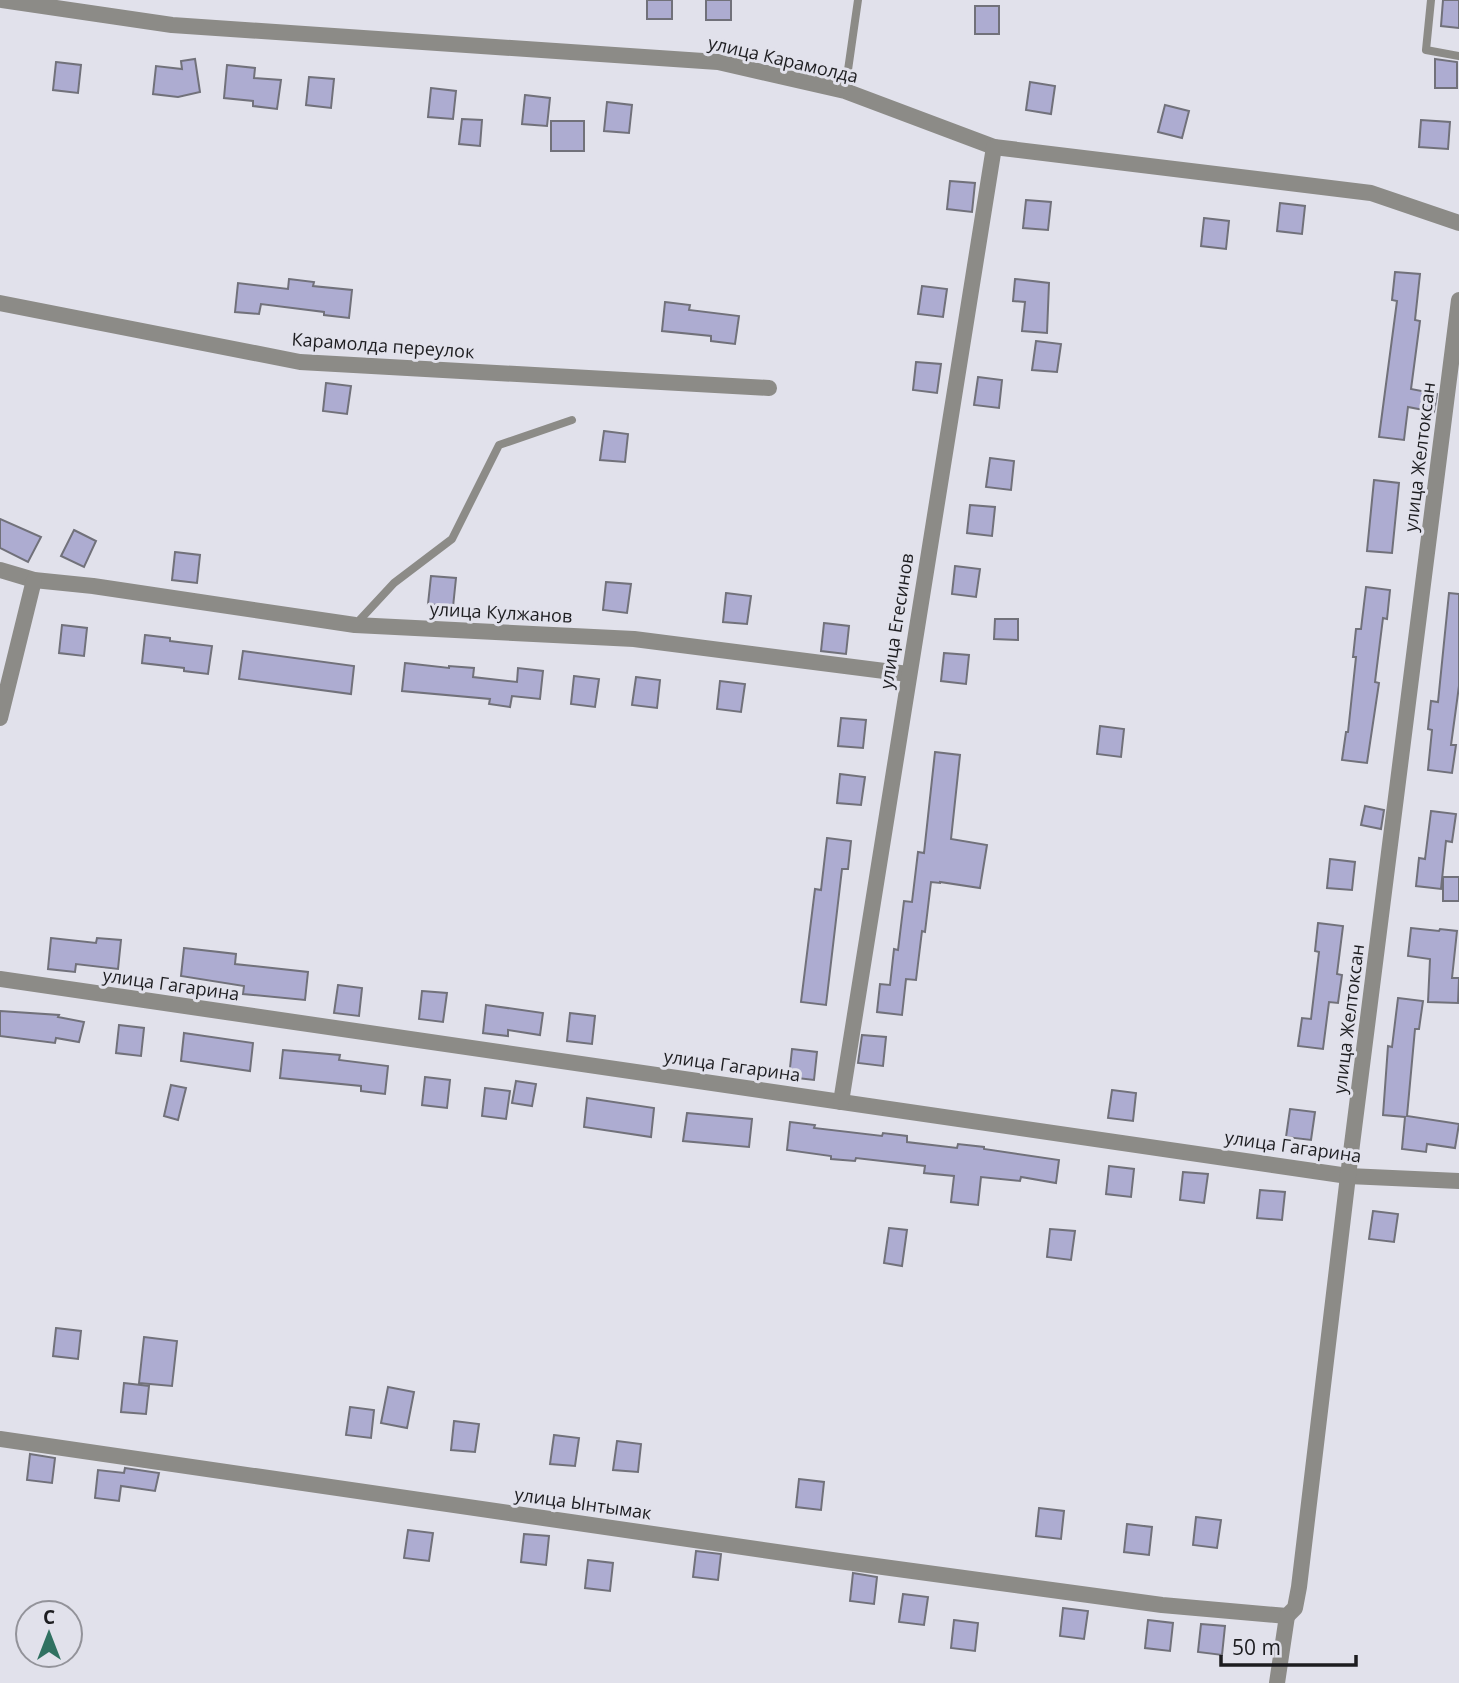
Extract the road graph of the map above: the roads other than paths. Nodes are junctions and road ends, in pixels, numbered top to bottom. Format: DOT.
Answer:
graph roads {
  1 [pos="2,0"];
  2 [pos="858,0"];
  3 [pos="1431,0"];
  4 [pos="1459,56"];
  5 [pos="845,91"];
  6 [pos="994,147"];
  7 [pos="1459,223"];
  8 [pos="1459,300"];
  9 [pos="0,303"];
  10 [pos="769,388"];
  11 [pos="572,420"];
  12 [pos="0,570"];
  13 [pos="34,580"];
  14 [pos="355,625"];
  15 [pos="908,674"];
  16 [pos="0,718"];
  17 [pos="0,979"];
  18 [pos="841,1102"];
  19 [pos="1348,1176"];
  20 [pos="1459,1181"];
  21 [pos="0,1439"];
  22 [pos="1287,1616"];
  23 [pos="1277,1683"];
  1 -- 5 [label="street, улица Карамолда"];
  2 -- 5 [label="lane"];
  3 -- 4 [label="lane"];
  5 -- 6 [label="street, улица Карамолда"];
  6 -- 7 [label="street, улица Карамолда"];
  6 -- 15 [label="street, улица Егесинов"];
  8 -- 19 [label="street, улица Желтоксан"];
  9 -- 10 [label="street, Карамолда переулок"];
  11 -- 14 [label="lane"];
  12 -- 13 [label="street, улица Кулжанов"];
  13 -- 14 [label="street, улица Кулжанов"];
  13 -- 16 [label="street"];
  14 -- 15 [label="street, улица Кулжанов"];
  15 -- 18 [label="street, улица Егесинов"];
  17 -- 18 [label="street, улица Гагарина"];
  18 -- 19 [label="street, улица Гагарина"];
  19 -- 20 [label="street, улица Гагарина"];
  19 -- 22 [label="street, улица Желтоксан"];
  21 -- 22 [label="street, улица Ынтымак"];
  22 -- 23 [label="street, улица Желтоксан"];
}
